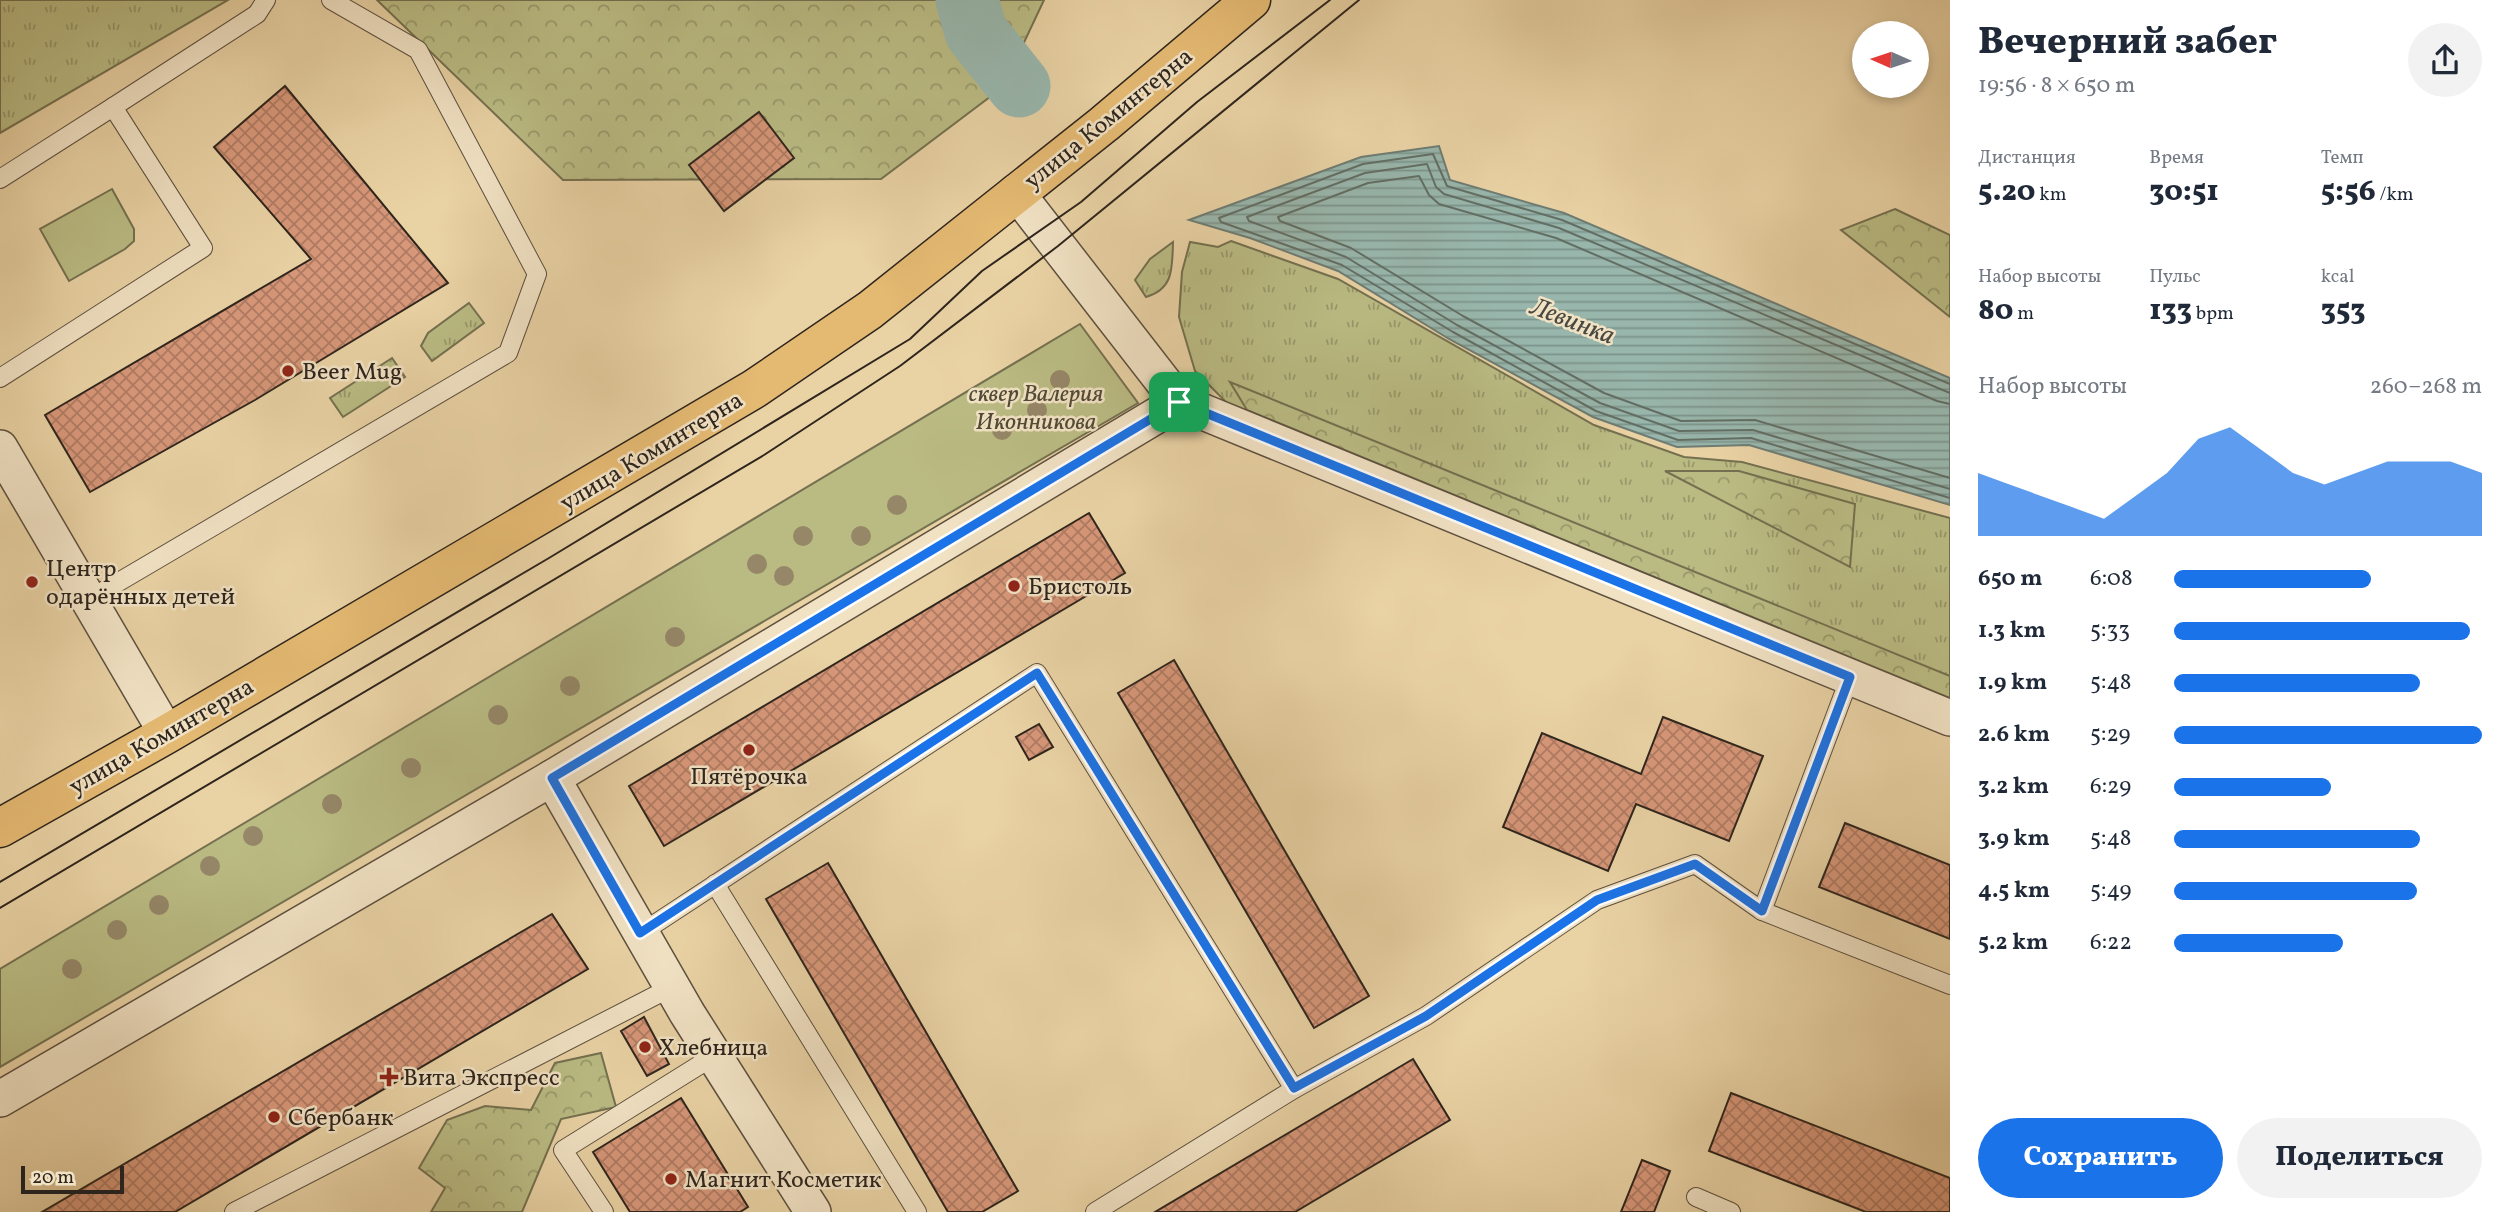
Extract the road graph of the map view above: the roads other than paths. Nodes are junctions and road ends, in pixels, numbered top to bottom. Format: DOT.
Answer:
graph roads {
  1 [pos="266,0"];
  2 [pos="331,0"];
  3 [pos="1251,0"];
  4 [pos="113,107"];
  5 [pos="0,179"];
  6 [pos="1016,192"];
  7 [pos="0,378"];
  8 [pos="1179,402"];
  9 [pos="0,448"];
  10 [pos="88,600"];
  11 [pos="1850,677"];
  12 [pos="1950,718"];
  13 [pos="167,734"];
  14 [pos="552,778"];
  15 [pos="0,828"];
  16 [pos="715,884"];
  17 [pos="1762,911"];
  18 [pos="640,933"];
  19 [pos="1950,985"];
  20 [pos="672,987"];
  21 [pos="714,1056"];
  22 [pos="1294,1088"];
  23 [pos="0,1098"];
  24 [pos="1696,1197"];
  25 [pos="234,1212"];
  26 [pos="604,1212"];
  27 [pos="813,1212"];
  28 [pos="917,1212"];
  29 [pos="1094,1212"];
  30 [pos="1731,1212"];
  1 -- 4 [label="lane"];
  2 -- 10 [label="lane"];
  3 -- 6 [label="main road, улица Коминтерна"];
  4 -- 5 [label="lane"];
  4 -- 7 [label="lane"];
  6 -- 8 [label="street"];
  6 -- 13 [label="main road, улица Коминтерна"];
  8 -- 11 [label="street"];
  8 -- 14 [label="street"];
  9 -- 10 [label="street"];
  10 -- 13 [label="street"];
  11 -- 12 [label="street"];
  11 -- 17 [label="lane"];
  13 -- 15 [label="main road, улица Коминтерна"];
  14 -- 18 [label="street"];
  14 -- 23 [label="street"];
  16 -- 18 [label="lane"];
  16 -- 22 [label="lane"];
  16 -- 28 [label="lane"];
  17 -- 19 [label="lane"];
  17 -- 22 [label="lane"];
  18 -- 20 [label="street"];
  20 -- 21 [label="street"];
  20 -- 25 [label="lane"];
  21 -- 26 [label="lane"];
  21 -- 27 [label="street"];
  22 -- 29 [label="lane"];
  24 -- 30 [label="lane"];
}
